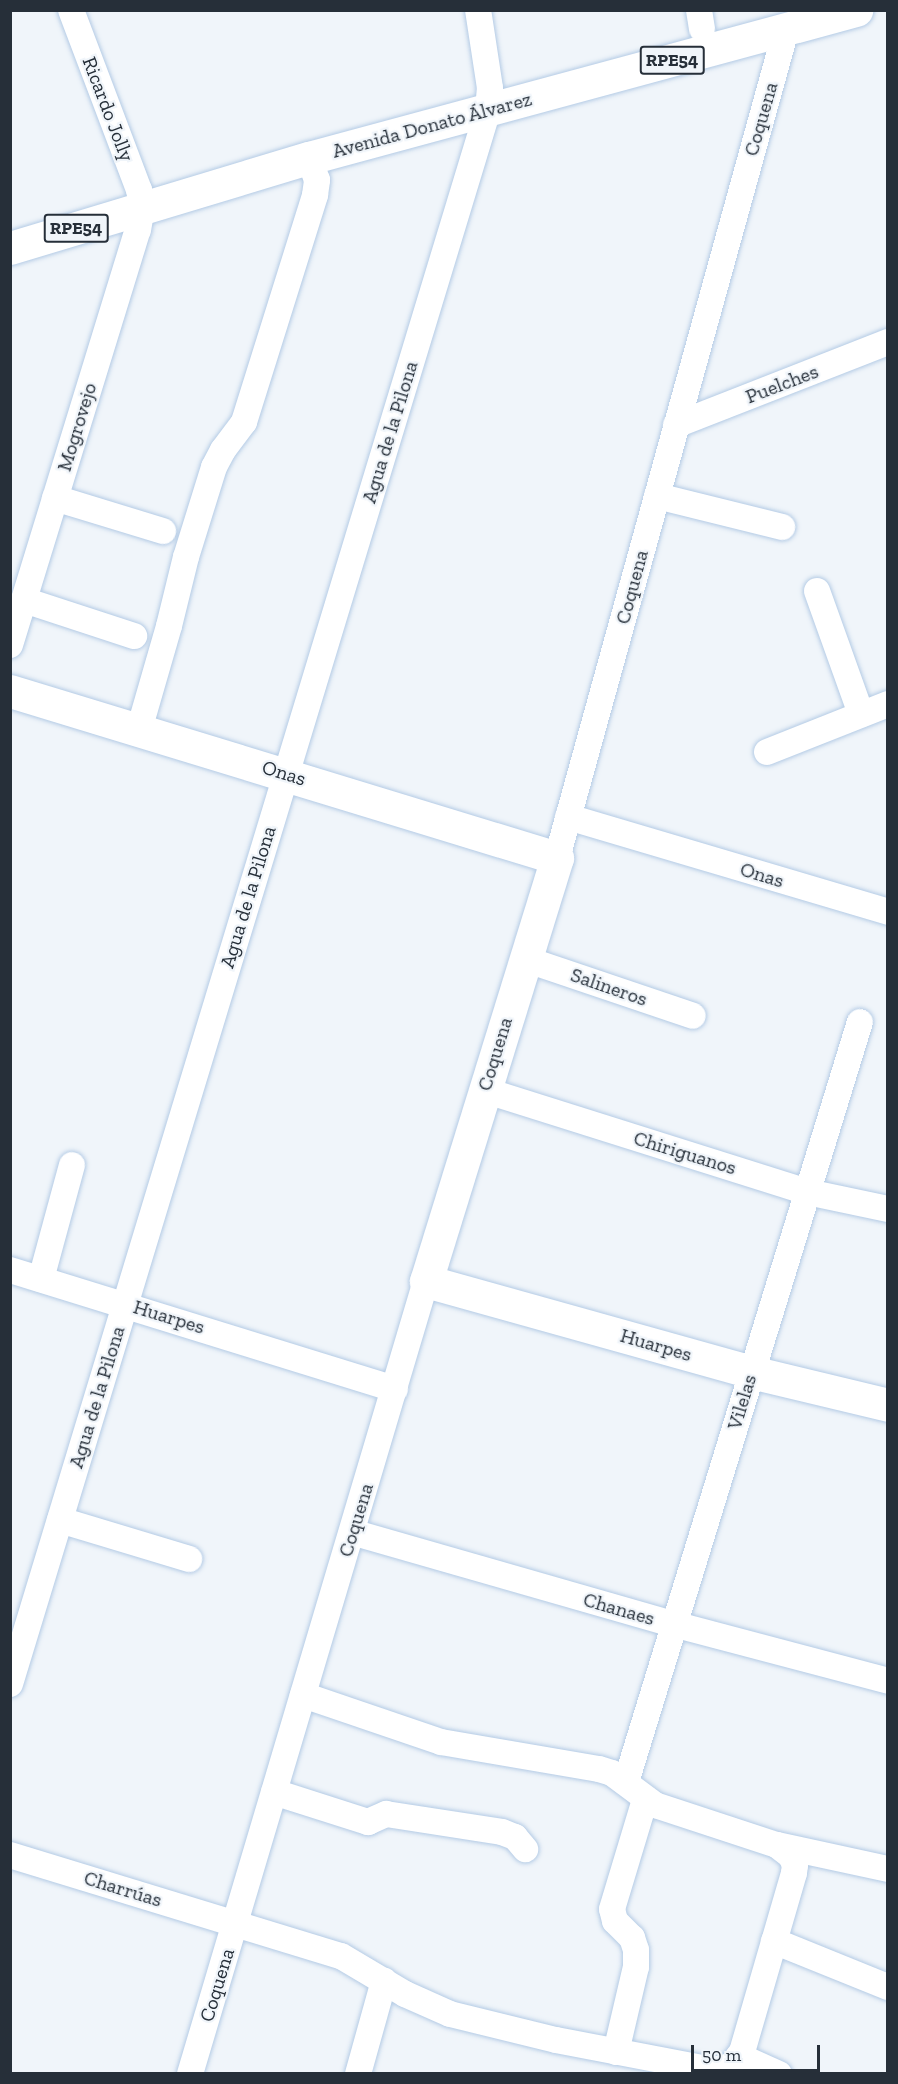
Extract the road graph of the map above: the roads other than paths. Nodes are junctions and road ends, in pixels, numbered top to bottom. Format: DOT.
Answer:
graph roads {
  1 [pos="71,10"];
  2 [pos="478,10"];
  3 [pos="856,10"];
  4 [pos="701,20"];
  5 [pos="779,20"];
  6 [pos="489,99"];
  7 [pos="309,158"];
  8 [pos="141,199"];
  9 [pos="10,227"];
  10 [pos="10,248"];
  11 [pos="888,342"];
  12 [pos="676,425"];
  13 [pos="657,496"];
  14 [pos="55,498"];
  15 [pos="782,527"];
  16 [pos="164,531"];
  17 [pos="818,591"];
  18 [pos="24,600"];
  19 [pos="134,636"];
  20 [pos="10,645"];
  21 [pos="10,691"];
  22 [pos="888,704"];
  23 [pos="861,714"];
  24 [pos="139,730"];
  25 [pos="767,752"];
  26 [pos="285,773"];
  27 [pos="568,817"];
  28 [pos="557,858"];
  29 [pos="888,912"];
  30 [pos="525,959"];
  31 [pos="693,1016"];
  32 [pos="860,1022"];
  33 [pos="484,1090"];
  34 [pos="72,1165"];
  35 [pos="807,1192"];
  36 [pos="888,1209"];
  37 [pos="10,1270"];
  38 [pos="41,1279"];
  39 [pos="426,1281"];
  40 [pos="125,1304"];
  41 [pos="751,1372"];
  42 [pos="395,1389"];
  43 [pos="888,1405"];
  44 [pos="60,1520"];
  45 [pos="352,1532"];
  46 [pos="189,1559"];
  47 [pos="674,1624"];
  48 [pos="888,1681"];
  49 [pos="10,1684"];
  50 [pos="303,1695"];
  51 [pos="626,1782"];
  52 [pos="274,1792"];
  53 [pos="645,1800"];
  54 [pos="777,1845"];
  55 [pos="525,1849"];
  56 [pos="10,1855"];
  57 [pos="888,1869"];
  58 [pos="235,1924"];
  59 [pos="774,1941"];
  60 [pos="384,1981"];
  61 [pos="888,1987"];
  62 [pos="616,2052"];
  63 [pos="739,2056"];
  64 [pos="190,2073"];
  65 [pos="358,2073"];
  66 [pos="779,2073"];
  1 -- 8 [label="street, Ricardo Jolly"];
  2 -- 6 [label="street"];
  3 -- 5 [label="main road, Avenida Donato Álvarez / RPE54"];
  4 -- 5 [label="main road, Avenida Donato Álvarez / RPE54"];
  4 -- 6 [label="main road, Avenida Donato Álvarez / RPE54"];
  5 -- 6 [label="main road, Avenida Donato Álvarez / RPE54"];
  5 -- 12 [label="street, Coquena"];
  6 -- 7 [label="main road, Avenida Donato Álvarez / RPE54"];
  6 -- 8 [label="main road, Avenida Donato Álvarez / RPE54"];
  6 -- 26 [label="street, Agua de la Pilona"];
  7 -- 8 [label="main road, Avenida Donato Álvarez / RPE54"];
  7 -- 24 [label="street"];
  8 -- 9 [label="main road, Avenida Donato Álvarez / RPE54"];
  8 -- 10 [label="main road, Avenida Donato Álvarez / RPE54"];
  8 -- 14 [label="street, Mogrovejo"];
  11 -- 12 [label="street, Puelches"];
  12 -- 13 [label="street, Coquena"];
  13 -- 15 [label="street"];
  13 -- 27 [label="street, Coquena"];
  14 -- 16 [label="street"];
  14 -- 18 [label="street, Mogrovejo"];
  17 -- 23 [label="street"];
  18 -- 19 [label="street"];
  18 -- 20 [label="street, Mogrovejo"];
  21 -- 24 [label="main road, Onas"];
  22 -- 23 [label="street"];
  23 -- 25 [label="street"];
  24 -- 26 [label="main road, Onas"];
  26 -- 28 [label="main road, Onas"];
  26 -- 40 [label="street, Agua de la Pilona"];
  27 -- 28 [label="street, Coquena"];
  27 -- 29 [label="street, Onas"];
  28 -- 30 [label="main road, Coquena"];
  30 -- 31 [label="street, Salineros"];
  30 -- 33 [label="main road, Coquena"];
  32 -- 35 [label="street, Vilelas"];
  33 -- 35 [label="street, Chiriguanos"];
  33 -- 39 [label="main road, Coquena"];
  34 -- 38 [label="street"];
  35 -- 36 [label="street, Chiriguanos"];
  35 -- 41 [label="street, Vilelas"];
  37 -- 38 [label="street, Huarpes"];
  38 -- 40 [label="street, Huarpes"];
  39 -- 41 [label="main road, Huarpes"];
  39 -- 42 [label="street, Coquena"];
  40 -- 42 [label="street, Huarpes"];
  40 -- 44 [label="street, Agua de la Pilona"];
  41 -- 43 [label="main road, Huarpes"];
  41 -- 47 [label="street, Vilelas"];
  42 -- 45 [label="street, Coquena"];
  44 -- 46 [label="street"];
  44 -- 49 [label="street, Agua de la Pilona"];
  45 -- 47 [label="street, Chanaes"];
  45 -- 50 [label="street, Coquena"];
  47 -- 48 [label="street, Chanaes"];
  47 -- 51 [label="street, Vilelas"];
  50 -- 51 [label="street"];
  50 -- 52 [label="street, Coquena"];
  51 -- 53 [label="street"];
  52 -- 55 [label="street"];
  52 -- 58 [label="street, Coquena"];
  53 -- 54 [label="street"];
  53 -- 62 [label="street"];
  54 -- 57 [label="street"];
  54 -- 59 [label="street"];
  56 -- 58 [label="street, Charrúas"];
  58 -- 60 [label="street, Charrúas"];
  58 -- 64 [label="street, Coquena"];
  59 -- 61 [label="street"];
  59 -- 63 [label="street"];
  60 -- 62 [label="street, Charrúas"];
  60 -- 65 [label="street"];
  62 -- 63 [label="street, Charrúas"];
  63 -- 66 [label="street"];
}
